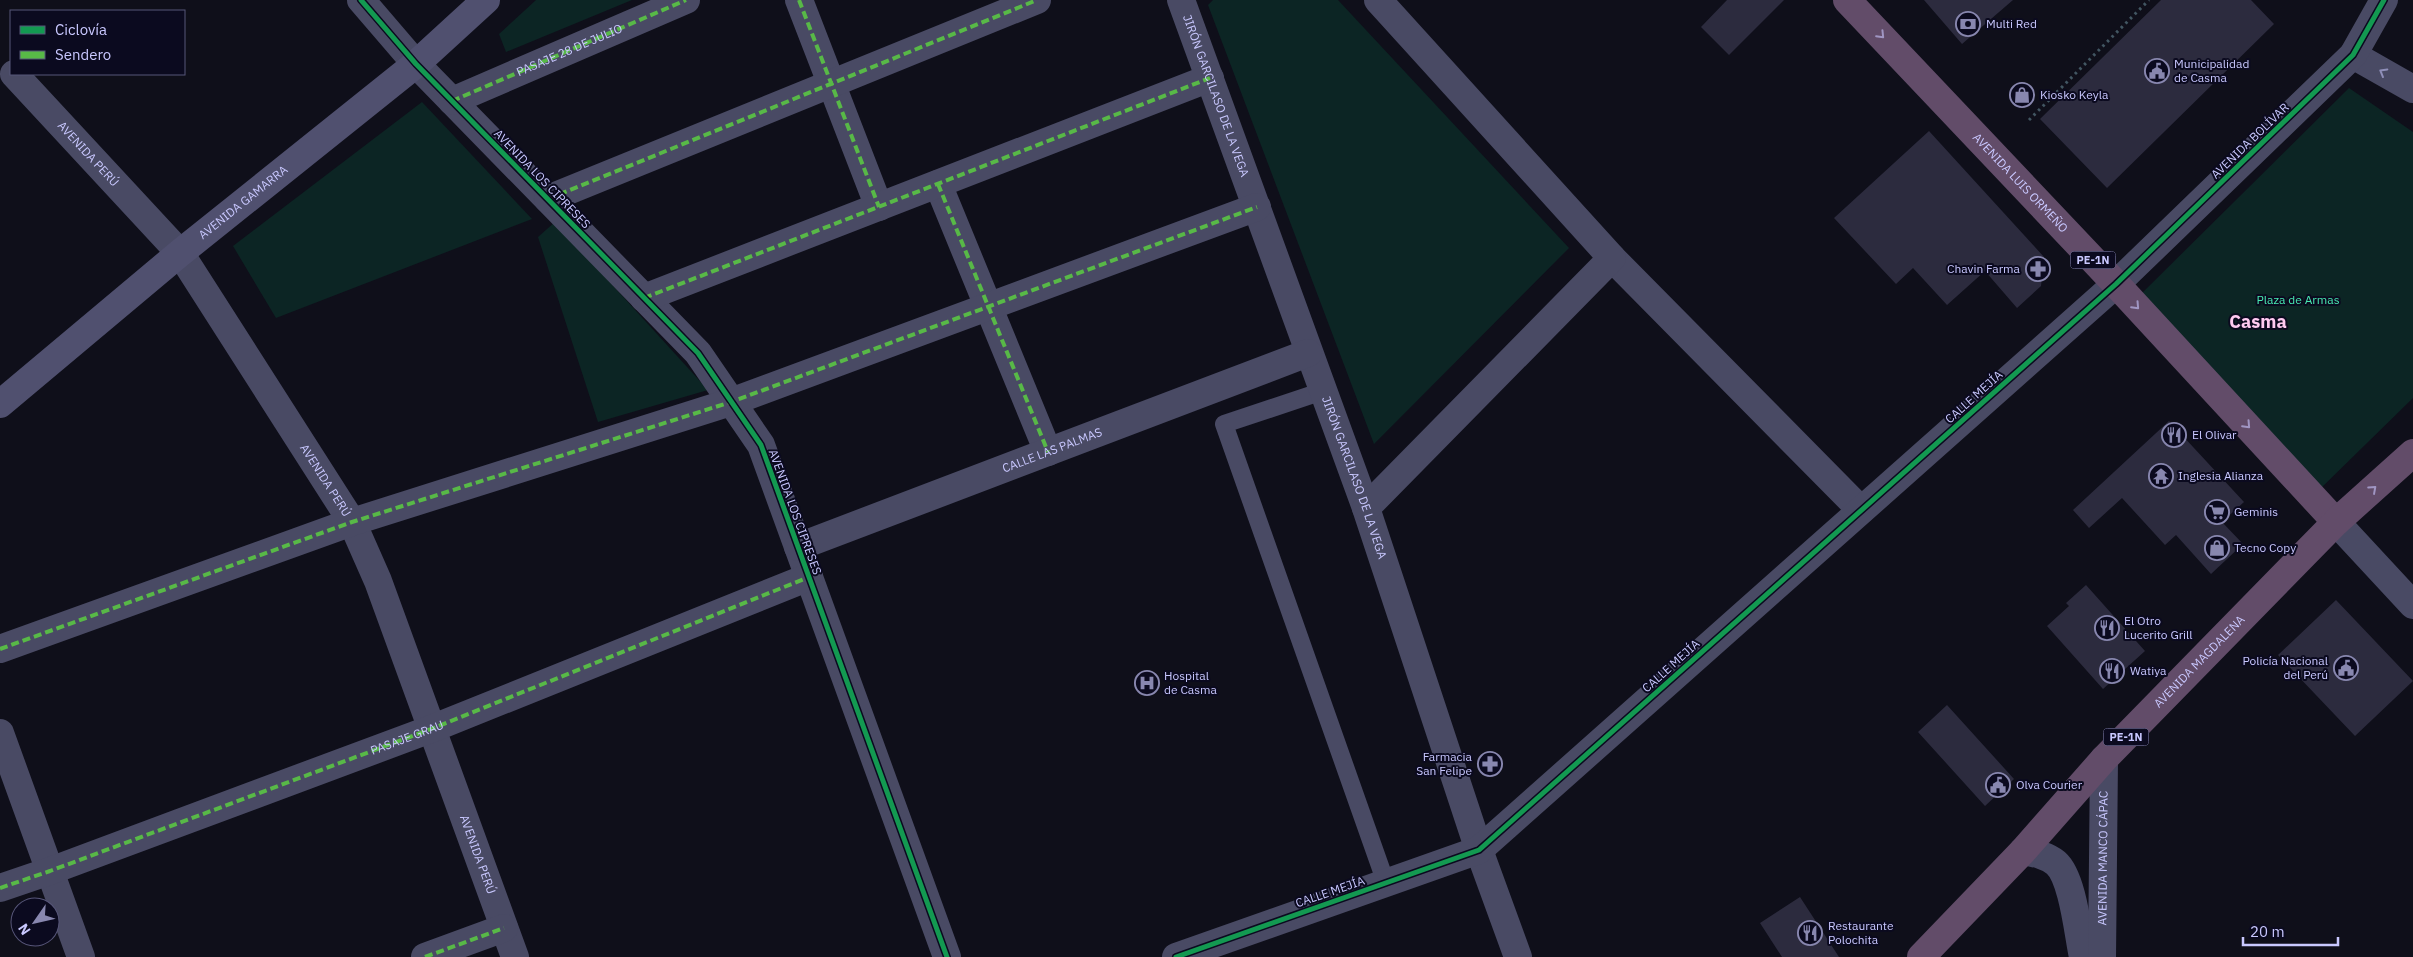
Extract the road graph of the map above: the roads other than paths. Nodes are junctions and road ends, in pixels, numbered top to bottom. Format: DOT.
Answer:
graph roads {
  1 [pos="361,0"];
  2 [pos="486,0"];
  3 [pos="686,0"];
  4 [pos="799,0"];
  5 [pos="1037,0"];
  6 [pos="1181,0"];
  7 [pos="1378,0"];
  8 [pos="2384,0"];
  9 [pos="1854,2"];
  10 [pos="2353,55"];
  11 [pos="0,59"];
  12 [pos="416,64"];
  13 [pos="10,71"];
  14 [pos="14,75"];
  15 [pos="1210,78"];
  16 [pos="832,84"];
  17 [pos="2413,89"];
  18 [pos="452,100"];
  19 [pos="938,184"];
  20 [pos="548,199"];
  21 [pos="879,207"];
  22 [pos="1257,207"];
  23 [pos="180,253"];
  24 [pos="1612,258"];
  25 [pos="2116,284"];
  26 [pos="644,298"];
  27 [pos="990,306"];
  28 [pos="1308,353"];
  29 [pos="1323,391"];
  30 [pos="731,402"];
  31 [pos="0,404"];
  32 [pos="1048,452"];
  33 [pos="2413,452"];
  34 [pos="1366,508"];
  35 [pos="1861,510"];
  36 [pos="352,522"];
  37 [pos="2336,522"];
  38 [pos="798,548"];
  39 [pos="809,577"];
  40 [pos="2413,605"];
  41 [pos="0,649"];
  42 [pos="432,729"];
  43 [pos="0,733"];
  44 [pos="2104,759"];
  45 [pos="1479,850"];
  46 [pos="2023,851"];
  47 [pos="50,872"];
  48 [pos="1386,883"];
  49 [pos="0,888"];
  50 [pos="504,928"];
  51 [pos="80,957"];
  52 [pos="425,957"];
  53 [pos="514,957"];
  54 [pos="947,957"];
  55 [pos="1176,957"];
  56 [pos="1518,957"];
  57 [pos="1921,957"];
  58 [pos="2083,957"];
  59 [pos="2102,957"];
  1 -- 12 [label="street, AVENIDA LOS CIPRESES"];
  2 -- 12 [label="street, AVENIDA GAMARRA"];
  3 -- 18 [label="street, PASAJE 28 DE JULIO"];
  4 -- 16 [label="street"];
  5 -- 16 [label="street"];
  6 -- 15 [label="street, JIRÓN GARCILASO DE LA VEGA"];
  7 -- 24 [label="street"];
  8 -- 10 [label="street, AVENIDA BOLÍVAR"];
  9 -- 25 [label="highway, AVENIDA LUIS ORMEÑO / PE-1N, one-way"];
  17 -- 10 [label="street, one-way"];
  10 -- 25 [label="street, AVENIDA BOLÍVAR"];
  11 -- 13 [label="street, AVENIDA PERÚ"];
  12 -- 18 [label="street, AVENIDA LOS CIPRESES"];
  12 -- 23 [label="street, AVENIDA GAMARRA"];
  14 -- 23 [label="street, AVENIDA PERÚ"];
  15 -- 19 [label="street"];
  15 -- 22 [label="street, JIRÓN GARCILASO DE LA VEGA"];
  16 -- 20 [label="street"];
  16 -- 21 [label="street"];
  18 -- 20 [label="street, AVENIDA LOS CIPRESES"];
  19 -- 21 [label="street"];
  19 -- 27 [label="street"];
  20 -- 26 [label="street, AVENIDA LOS CIPRESES"];
  21 -- 26 [label="street"];
  22 -- 27 [label="street"];
  22 -- 28 [label="street, JIRÓN GARCILASO DE LA VEGA"];
  23 -- 31 [label="street, AVENIDA GAMARRA"];
  23 -- 36 [label="street, AVENIDA PERÚ"];
  24 -- 34 [label="street"];
  24 -- 35 [label="street"];
  25 -- 35 [label="street, CALLE MEJÍA"];
  25 -- 37 [label="highway, AVENIDA LUIS ORMEÑO / PE-1N, one-way"];
  26 -- 30 [label="street, AVENIDA LOS CIPRESES"];
  27 -- 30 [label="street"];
  27 -- 32 [label="street"];
  28 -- 29 [label="street, JIRÓN GARCILASO DE LA VEGA"];
  28 -- 32 [label="street, CALLE LAS PALMAS"];
  29 -- 34 [label="street, JIRÓN GARCILASO DE LA VEGA"];
  29 -- 48 [label="lane"];
  30 -- 36 [label="street"];
  30 -- 38 [label="street, AVENIDA LOS CIPRESES"];
  32 -- 38 [label="street, CALLE LAS PALMAS"];
  37 -- 33 [label="highway, PE-1N, one-way"];
  34 -- 45 [label="street, JIRÓN GARCILASO DE LA VEGA"];
  35 -- 45 [label="street, CALLE MEJÍA"];
  36 -- 41 [label="street"];
  36 -- 42 [label="street, AVENIDA PERÚ"];
  37 -- 40 [label="street"];
  37 -- 44 [label="highway, AVENIDA MAGDALENA / PE-1N"];
  38 -- 39 [label="street, AVENIDA LOS CIPRESES"];
  39 -- 42 [label="street, PASAJE GRAU"];
  39 -- 54 [label="street, AVENIDA LOS CIPRESES"];
  42 -- 47 [label="street, PASAJE GRAU"];
  42 -- 50 [label="street, AVENIDA PERÚ"];
  43 -- 47 [label="street"];
  44 -- 46 [label="highway, AVENIDA MAGDALENA / PE-1N"];
  44 -- 59 [label="street, AVENIDA MANCO CÁPAC"];
  45 -- 48 [label="street, CALLE MEJÍA"];
  45 -- 56 [label="street, JIRÓN GARCILASO DE LA VEGA"];
  46 -- 57 [label="highway, AVENIDA MAGDALENA / PE-1N"];
  46 -- 58 [label="street"];
  47 -- 49 [label="street, PASAJE GRAU"];
  47 -- 51 [label="street"];
  48 -- 55 [label="street, CALLE MEJÍA"];
  50 -- 52 [label="street"];
  50 -- 53 [label="street, AVENIDA PERÚ"];
}
